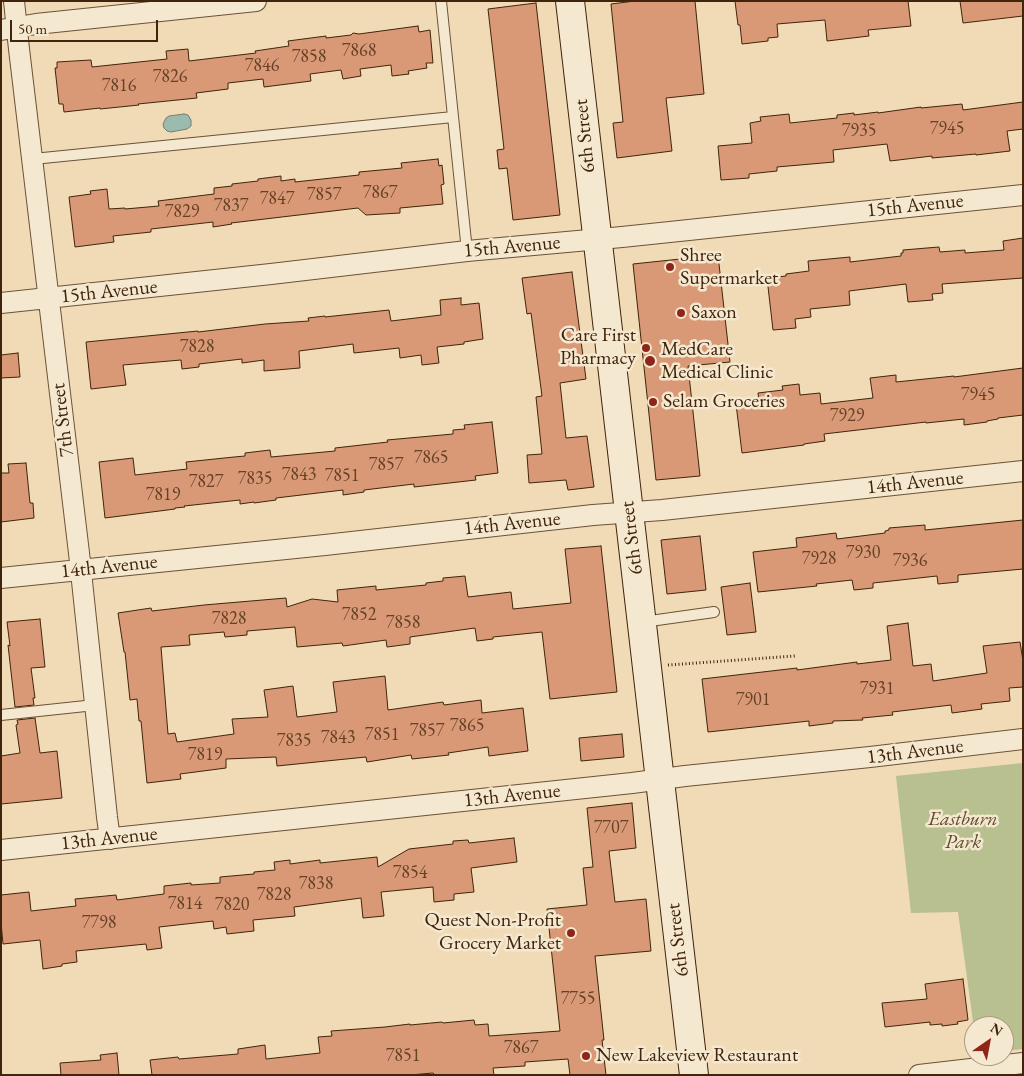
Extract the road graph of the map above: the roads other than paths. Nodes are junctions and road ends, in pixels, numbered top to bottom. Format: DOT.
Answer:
graph roads {
  1 [pos="14,1"];
  2 [pos="256,1"];
  3 [pos="441,1"];
  4 [pos="570,1"];
  5 [pos="9,28"];
  6 [pos="453,118"];
  7 [pos="33,159"];
  8 [pos="1023,195"];
  9 [pos="597,240"];
  10 [pos="467,251"];
  11 [pos="49,298"];
  12 [pos="1,303"];
  13 [pos="1023,471"];
  14 [pos="629,512"];
  15 [pos="80,569"];
  16 [pos="1,578"];
  17 [pos="714,612"];
  18 [pos="642,622"];
  19 [pos="95,705"];
  20 [pos="1,715"];
  21 [pos="1023,739"];
  22 [pos="659,779"];
  23 [pos="110,839"];
  24 [pos="1,850"];
  25 [pos="1023,1063"];
  26 [pos="694,1075"];
  27 [pos="919,1075"];
  1 -- 5 [label="street, 7th Street"];
  2 -- 5 [label="street"];
  3 -- 6 [label="lane"];
  4 -- 9 [label="street, 6th Street"];
  5 -- 7 [label="street, 7th Street"];
  6 -- 7 [label="lane"];
  6 -- 10 [label="lane"];
  7 -- 11 [label="street, 7th Street"];
  8 -- 9 [label="street, 15th Avenue"];
  9 -- 10 [label="street, 15th Avenue"];
  9 -- 14 [label="street, 6th Street"];
  10 -- 11 [label="street, 15th Avenue"];
  11 -- 12 [label="street, 15th Avenue"];
  11 -- 15 [label="street, 7th Street"];
  13 -- 14 [label="street, 14th Avenue"];
  14 -- 15 [label="street, 14th Avenue"];
  14 -- 18 [label="street, 6th Street"];
  15 -- 16 [label="street, 14th Avenue"];
  15 -- 19 [label="street, 7th Street"];
  17 -- 18 [label="lane"];
  18 -- 22 [label="street, 6th Street"];
  19 -- 20 [label="lane"];
  19 -- 23 [label="street, 7th Street"];
  21 -- 22 [label="street, 13th Avenue"];
  22 -- 23 [label="street, 13th Avenue"];
  22 -- 26 [label="street, 6th Street"];
  23 -- 24 [label="street, 13th Avenue"];
  25 -- 27 [label="street"];
}
